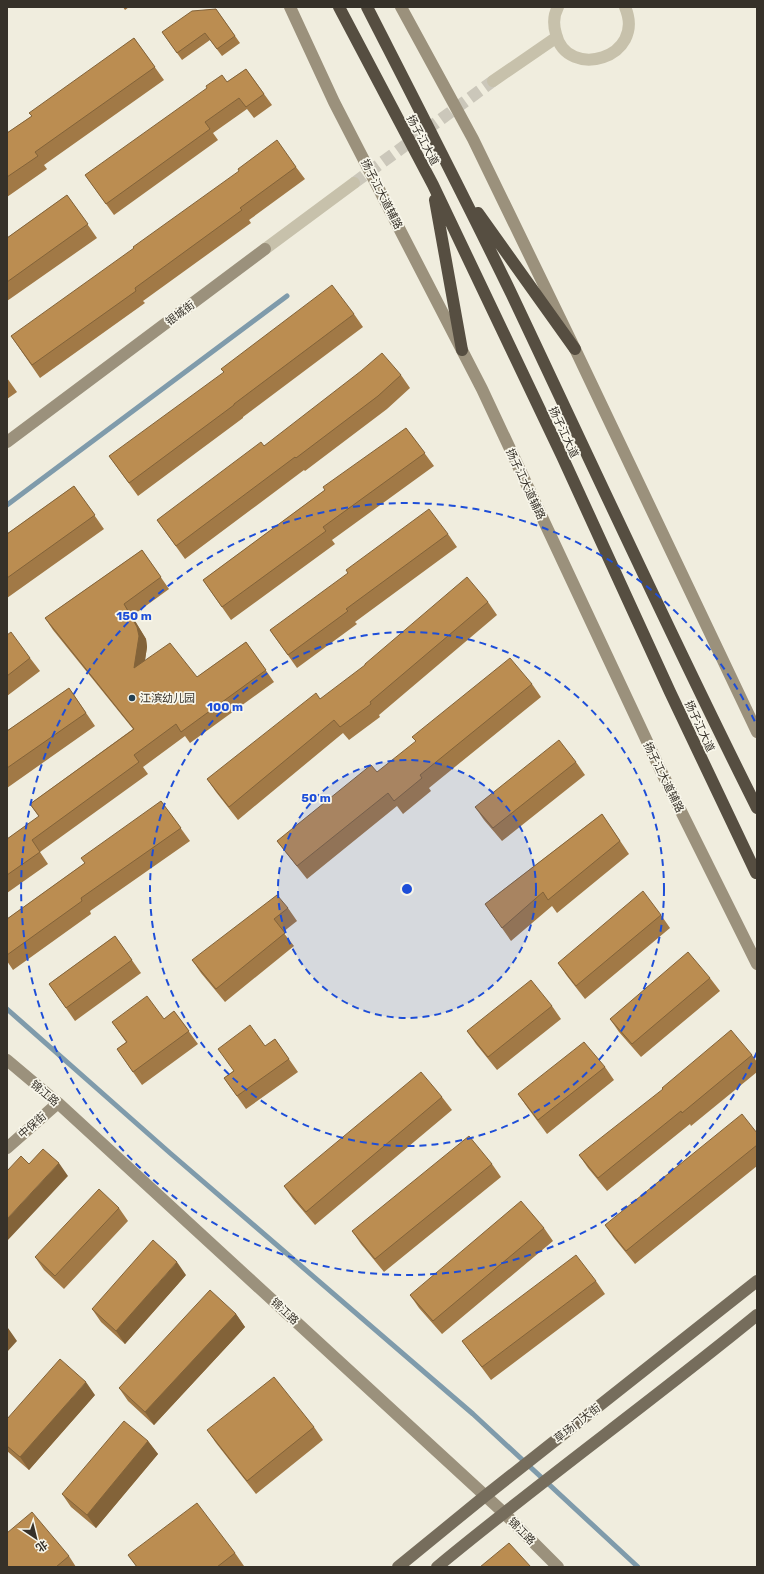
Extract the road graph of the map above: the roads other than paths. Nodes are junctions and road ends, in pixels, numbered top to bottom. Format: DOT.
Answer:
graph roads {
  1 [pos="290,7"];
  2 [pos="339,7"];
  3 [pos="367,7"];
  4 [pos="401,7"];
  5 [pos="558,7"];
  6 [pos="625,7"];
  7 [pos="556,37"];
  8 [pos="493,81"];
  9 [pos="354,183"];
  10 [pos="457,183"];
  11 [pos="433,185"];
  12 [pos="265,249"];
  13 [pos="575,349"];
  14 [pos="462,350"];
  15 [pos="7,442"];
  16 [pos="757,732"];
  17 [pos="757,808"];
  18 [pos="756,873"];
  19 [pos="757,964"];
  20 [pos="7,1060"];
  21 [pos="58,1103"];
  22 [pos="7,1148"];
  23 [pos="757,1281"];
  24 [pos="757,1315"];
  25 [pos="485,1496"];
  26 [pos="504,1513"];
  27 [pos="398,1567"];
  28 [pos="437,1567"];
  29 [pos="558,1567"];
  1 -- 14 [label="main road, 扬子江大道辅路"];
  2 -- 11 [label="highway, 扬子江大道"];
  3 -- 10 [label="highway, 扬子江大道"];
  4 -- 13 [label="main road"];
  5 -- 7 [label="street"];
  6 -- 7 [label="street"];
  7 -- 8 [label="street"];
  9 -- 12 [label="street, 银城街"];
  10 -- 13 [label="highway"];
  10 -- 17 [label="highway, 扬子江大道"];
  11 -- 14 [label="highway"];
  11 -- 18 [label="highway, 扬子江大道"];
  12 -- 15 [label="main road, 银城街"];
  13 -- 16 [label="main road"];
  14 -- 19 [label="main road, 扬子江大道辅路"];
  20 -- 21 [label="main road, 锦江路"];
  21 -- 22 [label="main road, 中保街"];
  21 -- 25 [label="main road, 锦江路"];
  23 -- 25 [label="main road, 草场门大街"];
  24 -- 26 [label="main road"];
  25 -- 26 [label="main road, 锦江路"];
  25 -- 27 [label="main road, 草场门大街"];
  26 -- 28 [label="main road"];
  26 -- 29 [label="main road, 锦江路"];
}
